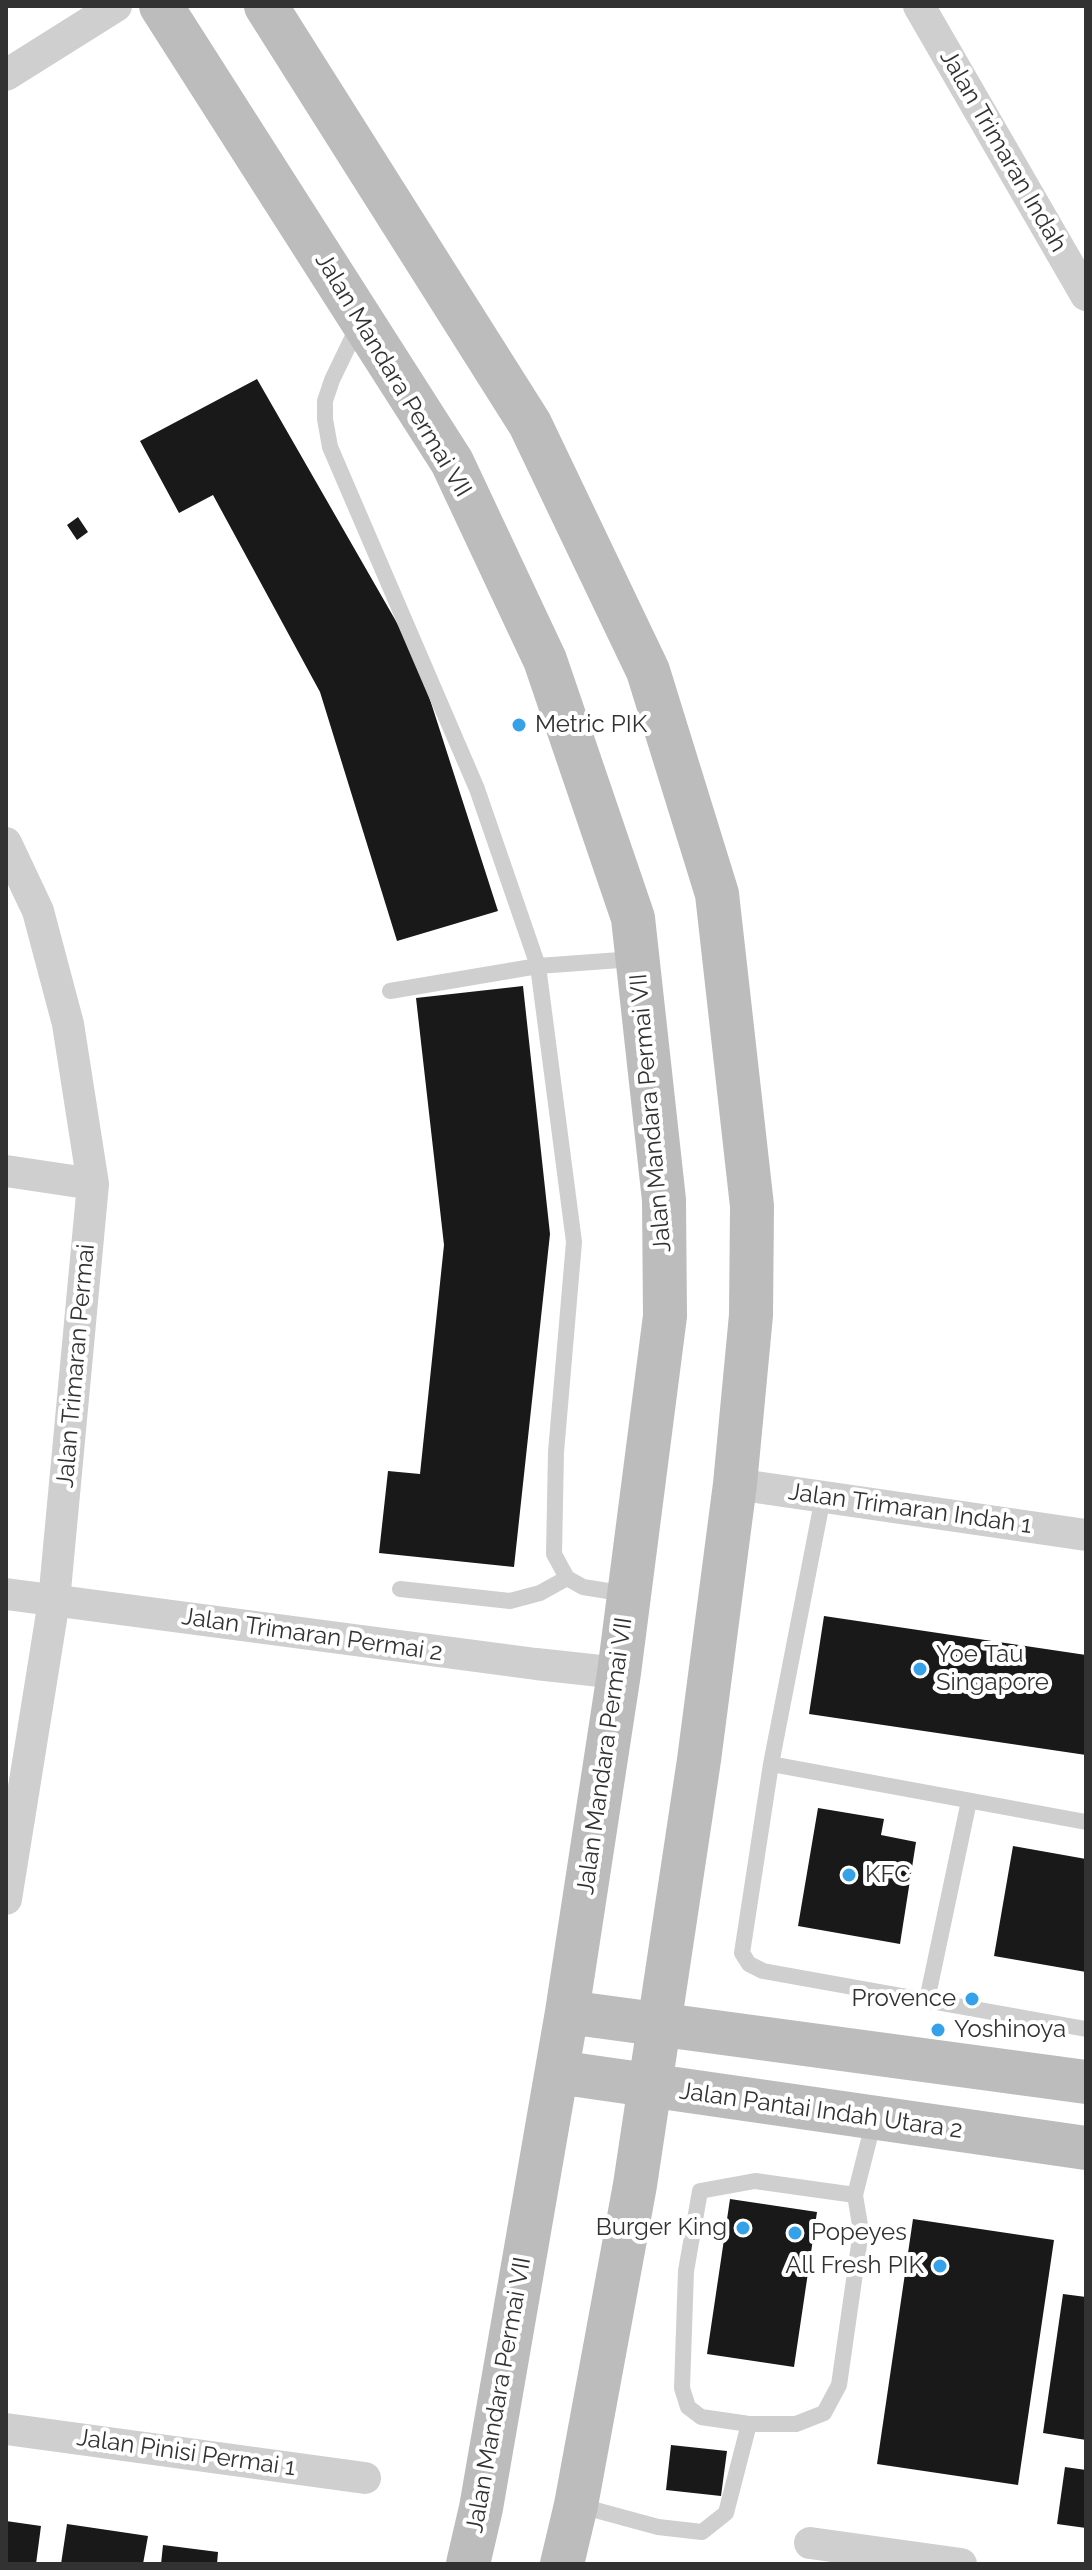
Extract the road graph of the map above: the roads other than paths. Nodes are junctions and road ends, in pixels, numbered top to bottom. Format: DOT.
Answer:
graph roads {
  1 [pos="116,6"];
  2 [pos="161,6"];
  3 [pos="266,6"];
  4 [pos="919,6"];
  5 [pos="6,75"];
  6 [pos="1086,295"];
  7 [pos="361,320"];
  8 [pos="6,843"];
  9 [pos="638,959"];
  10 [pos="538,966"];
  11 [pos="390,991"];
  12 [pos="6,1171"];
  13 [pos="93,1184"];
  14 [pos="735,1484"];
  15 [pos="823,1497"];
  16 [pos="1086,1535"];
  17 [pos="567,1578"];
  18 [pos="400,1589"];
  19 [pos="6,1594"];
  20 [pos="628,1594"];
  21 [pos="54,1601"];
  22 [pos="619,1673"];
  23 [pos="771,1764"];
  24 [pos="969,1801"];
  25 [pos="1086,1822"];
  26 [pos="6,1899"];
  27 [pos="927,2000"];
  28 [pos="567,2012"];
  29 [pos="658,2025"];
  30 [pos="1086,2029"];
  31 [pos="557,2072"];
  32 [pos="1086,2082"];
  33 [pos="648,2086"];
  34 [pos="874,2119"];
  35 [pos="1086,2148"];
  36 [pos="855,2195"];
  37 [pos="749,2424"];
  38 [pos="6,2429"];
  39 [pos="365,2478"];
  40 [pos="576,2505"];
  41 [pos="810,2543"];
  42 [pos="468,2564"];
  43 [pos="562,2564"];
  44 [pos="961,2564"];
  1 -- 5 [label="street"];
  2 -- 7 [label="main road, Jalan Mandara Permai VII"];
  3 -- 14 [label="main road"];
  4 -- 6 [label="street, Jalan Trimaran Indah"];
  7 -- 9 [label="main road, Jalan Mandara Permai VII"];
  7 -- 10 [label="lane"];
  8 -- 13 [label="street, Jalan Trimaran Permai"];
  9 -- 10 [label="lane"];
  9 -- 20 [label="main road, Jalan Mandara Permai VII"];
  10 -- 11 [label="lane"];
  10 -- 17 [label="lane"];
  12 -- 13 [label="street"];
  13 -- 21 [label="street, Jalan Trimaran Permai"];
  14 -- 15 [label="street, Jalan Trimaran Indah 1"];
  14 -- 29 [label="main road"];
  15 -- 16 [label="street, Jalan Trimaran Indah 1"];
  15 -- 23 [label="lane"];
  17 -- 18 [label="lane"];
  17 -- 20 [label="lane"];
  19 -- 21 [label="street, Jalan Trimaran Permai 2"];
  20 -- 22 [label="main road, Jalan Mandara Permai VII"];
  21 -- 22 [label="street, Jalan Trimaran Permai 2"];
  21 -- 26 [label="street, Jalan Trimaran Permai"];
  22 -- 28 [label="main road, Jalan Mandara Permai VII"];
  23 -- 24 [label="lane"];
  23 -- 27 [label="lane"];
  24 -- 25 [label="lane"];
  24 -- 27 [label="lane"];
  27 -- 30 [label="lane"];
  28 -- 29 [label="main road"];
  28 -- 31 [label="main road, Jalan Mandara Permai VII"];
  29 -- 32 [label="main road"];
  29 -- 33 [label="main road"];
  31 -- 33 [label="main road, Jalan Pantai Indah Utara 2"];
  31 -- 42 [label="main road, Jalan Mandara Permai VII"];
  33 -- 34 [label="main road, Jalan Pantai Indah Utara 2"];
  33 -- 40 [label="main road"];
  34 -- 35 [label="main road, Jalan Pantai Indah Utara 2"];
  34 -- 36 [label="lane"];
  36 -- 37 [label="lane"];
  36 -- 37 [label="lane"];
  37 -- 40 [label="lane"];
  38 -- 39 [label="street, Jalan Pinisi Permai 1"];
  40 -- 43 [label="main road"];
  41 -- 44 [label="street"];
}
